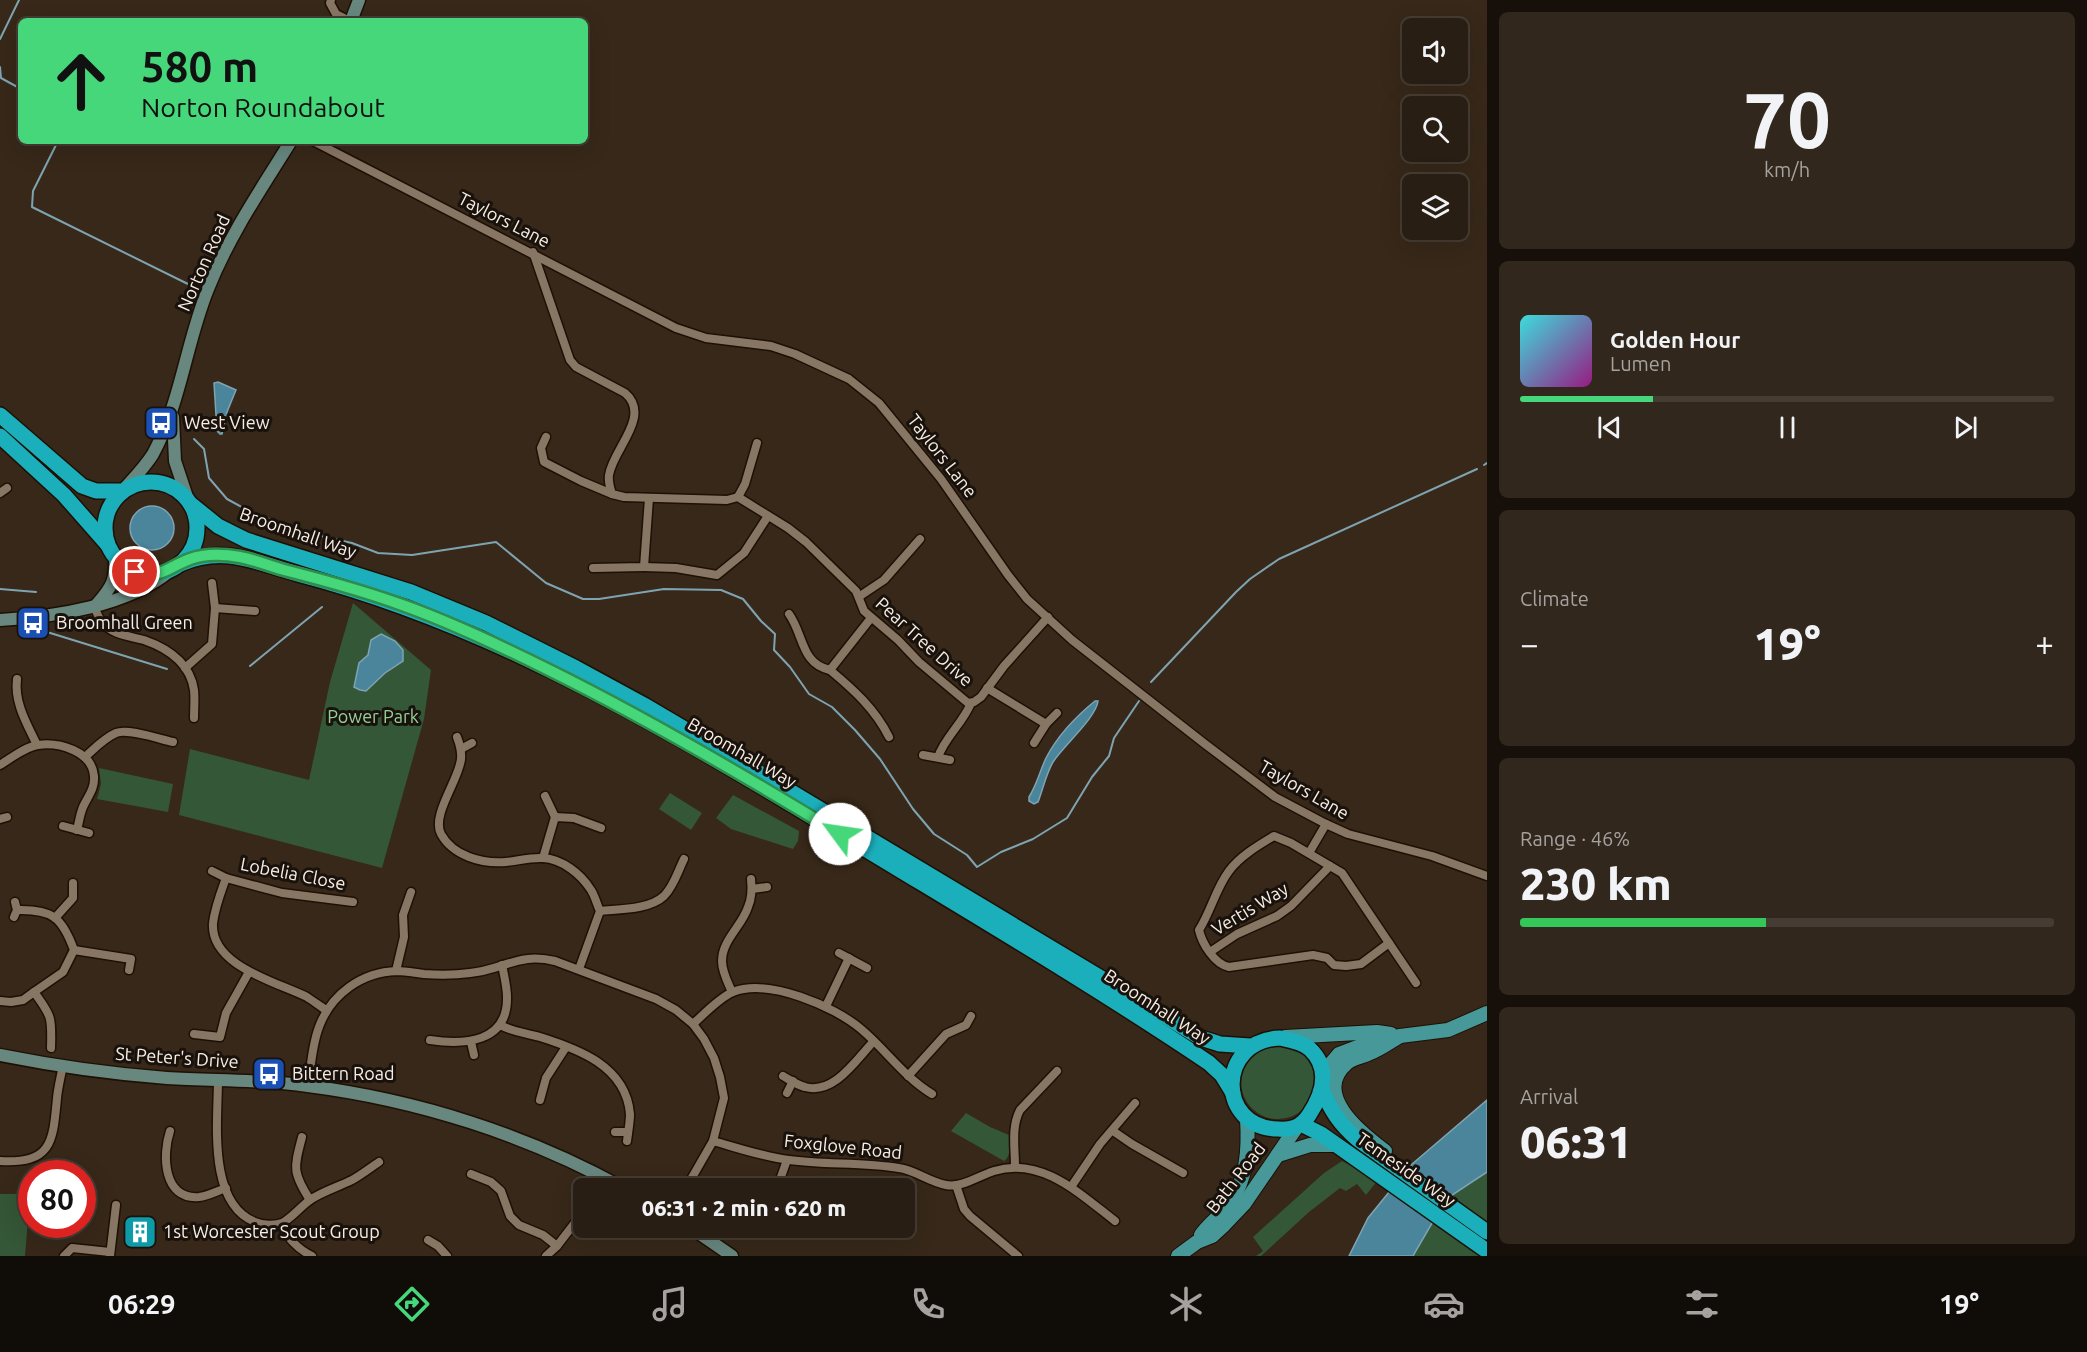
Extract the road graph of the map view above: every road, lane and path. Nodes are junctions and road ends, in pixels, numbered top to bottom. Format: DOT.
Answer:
graph roads {
  1 [pos="331,0"];
  2 [pos="359,0"];
  3 [pos="344,18"];
  4 [pos="349,18"];
  5 [pos="289,144"];
  6 [pos="319,144"];
  7 [pos="533,252"];
  8 [pos="172,409"];
  9 [pos="0,415"];
  10 [pos="0,436"];
  11 [pos="546,437"];
  12 [pos="758,443"];
  13 [pos="122,490"];
  14 [pos="612,494"];
  15 [pos="738,497"];
  16 [pos="649,498"];
  17 [pos="189,501"];
  18 [pos="768,516"];
  19 [pos="920,539"];
  20 [pos="112,552"];
  21 [pos="175,567"];
  22 [pos="644,567"];
  23 [pos="593,568"];
  24 [pos="212,583"];
  25 [pos="860,596"];
  26 [pos="95,605"];
  27 [pos="215,608"];
  28 [pos="255,611"];
  29 [pos="789,614"];
  30 [pos="1048,617"];
  31 [pos="871,618"];
  32 [pos="0,620"];
  33 [pos="185,668"];
  34 [pos="830,670"];
  35 [pos="17,679"];
  36 [pos="987,688"];
  37 [pos="971,703"];
  38 [pos="1057,713"];
  39 [pos="194,718"];
  40 [pos="1046,724"];
  41 [pos="457,737"];
  42 [pos="889,737"];
  43 [pos="173,742"];
  44 [pos="1034,743"];
  45 [pos="472,744"];
  46 [pos="37,745"];
  47 [pos="461,749"];
  48 [pos="923,755"];
  49 [pos="85,757"];
  50 [pos="938,757"];
  51 [pos="950,760"];
  52 [pos="0,765"];
  53 [pos="545,796"];
  54 [pos="555,817"];
  55 [pos="1326,824"];
  56 [pos="63,826"];
  57 [pos="601,828"];
  58 [pos="77,830"];
  59 [pos="88,833"];
  60 [pos="1309,854"];
  61 [pos="543,858"];
  62 [pos="684,859"];
  63 [pos="1330,866"];
  64 [pos="212,871"];
  65 [pos="1487,876"];
  66 [pos="226,878"];
  67 [pos="751,879"];
  68 [pos="73,883"];
  69 [pos="767,887"];
  70 [pos="752,889"];
  71 [pos="411,892"];
  72 [pos="353,902"];
  73 [pos="16,910"];
  74 [pos="600,912"];
  75 [pos="55,918"];
  76 [pos="1389,943"];
  77 [pos="74,950"];
  78 [pos="1210,952"];
  79 [pos="839,953"];
  80 [pos="849,958"];
  81 [pos="502,964"];
  82 [pos="867,968"];
  83 [pos="579,969"];
  84 [pos="129,970"];
  85 [pos="396,971"];
  86 [pos="249,972"];
  87 [pos="1416,983"];
  88 [pos="34,992"];
  89 [pos="732,992"];
  90 [pos="0,1001"];
  91 [pos="826,1006"];
  92 [pos="326,1010"];
  93 [pos="1487,1013"];
  94 [pos="971,1016"];
  95 [pos="693,1024"];
  96 [pos="500,1025"];
  97 [pos="966,1025"];
  98 [pos="194,1034"];
  99 [pos="974,1034"];
  100 [pos="1400,1036"];
  101 [pos="1280,1038"];
  102 [pos="430,1040"];
  103 [pos="471,1042"];
  104 [pos="873,1042"];
  105 [pos="1250,1046"];
  106 [pos="51,1047"];
  107 [pos="566,1047"];
  108 [pos="474,1054"];
  109 [pos="0,1055"];
  110 [pos="63,1065"];
  111 [pos="1057,1071"];
  112 [pos="1323,1073"];
  113 [pos="783,1076"];
  114 [pos="908,1076"];
  115 [pos="219,1079"];
  116 [pos="793,1081"];
  117 [pos="308,1086"];
  118 [pos="1322,1090"];
  119 [pos="787,1093"];
  120 [pos="932,1094"];
  121 [pos="1233,1094"];
  122 [pos="540,1100"];
  123 [pos="1135,1103"];
  124 [pos="1247,1119"];
  125 [pos="1298,1126"];
  126 [pos="170,1131"];
  127 [pos="1113,1131"];
  128 [pos="615,1132"];
  129 [pos="302,1137"];
  130 [pos="714,1141"];
  131 [pos="1336,1145"];
  132 [pos="1376,1148"];
  133 [pos="1278,1155"];
  134 [pos="788,1160"];
  135 [pos="0,1161"];
  136 [pos="379,1162"];
  137 [pos="1015,1167"];
  138 [pos="1183,1173"];
  139 [pos="471,1174"];
  140 [pos="598,1174"];
  141 [pos="597,1178"];
  142 [pos="605,1178"];
  143 [pos="692,1178"];
  144 [pos="781,1178"];
  145 [pos="956,1185"];
  146 [pos="1071,1187"];
  147 [pos="226,1188"];
  148 [pos="310,1200"];
  149 [pos="116,1205"];
  150 [pos="1097,1208"];
  151 [pos="1091,1216"];
  152 [pos="1114,1221"];
  153 [pos="280,1224"];
  154 [pos="573,1225"];
  155 [pos="1487,1232"];
  156 [pos="705,1238"];
  157 [pos="428,1240"];
  158 [pos="1197,1242"];
  159 [pos="557,1246"];
  160 [pos="1487,1251"];
  161 [pos="110,1254"];
  162 [pos="729,1255"];
  163 [pos="64,1256"];
  164 [pos="312,1256"];
  165 [pos="447,1256"];
  166 [pos="546,1256"];
  167 [pos="1018,1256"];
  168 [pos="1178,1256"];
  1 -- 3 [label="street"];
  2 -- 4 [label="street"];
  5 -- 8 [label="street, Norton Road"];
  6 -- 7 [label="street, Taylors Lane"];
  7 -- 14 [label="street"];
  7 -- 30 [label="street, Taylors Lane"];
  8 -- 13 [label="street, Norton Road"];
  8 -- 17 [label="street, Norton Road"];
  9 -- 13 [label="highway"];
  10 -- 20 [label="highway"];
  11 -- 14 [label="street"];
  12 -- 15 [label="street"];
  13 -- 17 [label="highway"];
  13 -- 20 [label="highway"];
  14 -- 16 [label="street"];
  15 -- 16 [label="street"];
  15 -- 18 [label="street, Pear Tree Drive"];
  16 -- 22 [label="street"];
  17 -- 21 [label="highway"];
  17 -- 105 [label="highway, Broomhall Way"];
  18 -- 22 [label="street"];
  18 -- 25 [label="street, Pear Tree Drive"];
  19 -- 25 [label="street"];
  20 -- 21 [label="highway"];
  20 -- 26 [label="street"];
  21 -- 26 [label="street"];
  21 -- 121 [label="highway, Broomhall Way"];
  22 -- 23 [label="street"];
  24 -- 27 [label="street"];
  25 -- 31 [label="street, Pear Tree Drive"];
  26 -- 32 [label="street"];
  26 -- 33 [label="street"];
  27 -- 28 [label="street"];
  27 -- 33 [label="street"];
  29 -- 34 [label="street"];
  30 -- 36 [label="street, Pear Tree Drive"];
  30 -- 55 [label="street, Taylors Lane"];
  31 -- 34 [label="street"];
  31 -- 37 [label="street, Pear Tree Drive"];
  33 -- 39 [label="street"];
  34 -- 42 [label="street"];
  35 -- 46 [label="street"];
  36 -- 37 [label="street, Pear Tree Drive"];
  36 -- 40 [label="street"];
  37 -- 50 [label="street"];
  38 -- 40 [label="street"];
  40 -- 44 [label="street"];
  41 -- 47 [label="street"];
  43 -- 49 [label="street"];
  45 -- 47 [label="street"];
  46 -- 49 [label="street"];
  46 -- 52 [label="street"];
  47 -- 61 [label="street"];
  48 -- 50 [label="street"];
  49 -- 58 [label="street"];
  50 -- 51 [label="street"];
  53 -- 54 [label="street"];
  54 -- 57 [label="street"];
  54 -- 61 [label="street"];
  55 -- 60 [label="street"];
  55 -- 65 [label="street, Taylors Lane"];
  56 -- 58 [label="street"];
  58 -- 59 [label="street"];
  60 -- 63 [label="street"];
  60 -- 78 [label="street"];
  61 -- 74 [label="street"];
  62 -- 74 [label="street"];
  63 -- 76 [label="street"];
  63 -- 78 [label="street, Vertis Way"];
  64 -- 66 [label="street, Lobelia Close"];
  66 -- 72 [label="street, Lobelia Close"];
  66 -- 86 [label="street, Lobelia Close"];
  67 -- 70 [label="street"];
  68 -- 75 [label="street"];
  69 -- 70 [label="street"];
  70 -- 89 [label="street"];
  71 -- 85 [label="street"];
  73 -- 75 [label="street"];
  74 -- 83 [label="street"];
  75 -- 77 [label="street"];
  76 -- 78 [label="street"];
  76 -- 87 [label="street"];
  77 -- 84 [label="street"];
  77 -- 88 [label="street"];
  79 -- 80 [label="street"];
  80 -- 82 [label="street"];
  80 -- 91 [label="street"];
  81 -- 83 [label="street"];
  81 -- 85 [label="street"];
  81 -- 96 [label="street"];
  83 -- 95 [label="street"];
  85 -- 92 [label="street"];
  86 -- 92 [label="street, Lobelia Close"];
  86 -- 98 [label="street"];
  88 -- 90 [label="street"];
  88 -- 106 [label="street"];
  89 -- 91 [label="street"];
  89 -- 95 [label="street"];
  91 -- 104 [label="street"];
  92 -- 117 [label="street"];
  93 -- 100 [label="main road"];
  94 -- 97 [label="street"];
  95 -- 130 [label="street"];
  96 -- 103 [label="street"];
  96 -- 107 [label="street"];
  97 -- 99 [label="street"];
  97 -- 114 [label="street"];
  100 -- 101 [label="main road"];
  100 -- 112 [label="main road"];
  100 -- 132 [label="main road"];
  101 -- 105 [label="highway"];
  101 -- 112 [label="highway"];
  102 -- 103 [label="street"];
  103 -- 108 [label="street"];
  104 -- 114 [label="street"];
  104 -- 116 [label="street"];
  105 -- 121 [label="highway"];
  107 -- 122 [label="street"];
  107 -- 128 [label="street"];
  109 -- 110 [label="street, St Peter's Drive"];
  110 -- 115 [label="street, St Peter's Drive"];
  110 -- 135 [label="street"];
  111 -- 137 [label="street"];
  112 -- 118 [label="highway"];
  113 -- 116 [label="street"];
  114 -- 120 [label="street"];
  115 -- 117 [label="street, St Peter's Drive"];
  115 -- 147 [label="street"];
  116 -- 119 [label="street"];
  117 -- 140 [label="street, St Peter's Drive"];
  118 -- 125 [label="highway"];
  118 -- 132 [label="highway, Temeside Way"];
  121 -- 124 [label="highway"];
  123 -- 127 [label="street"];
  124 -- 125 [label="highway"];
  124 -- 158 [label="main road, Bath Road"];
  125 -- 131 [label="highway, Temeside Way"];
  125 -- 133 [label="main road, Bath Road"];
  126 -- 147 [label="street"];
  127 -- 138 [label="street"];
  127 -- 146 [label="street"];
  129 -- 148 [label="street"];
  130 -- 134 [label="street, Foxglove Road"];
  130 -- 143 [label="street"];
  131 -- 133 [label="main road"];
  131 -- 160 [label="highway, Temeside Way"];
  132 -- 155 [label="highway, Temeside Way"];
  133 -- 158 [label="main road, Bath Road"];
  134 -- 144 [label="street"];
  134 -- 145 [label="street, Foxglove Road"];
  136 -- 148 [label="street"];
  137 -- 145 [label="street"];
  137 -- 146 [label="street"];
  139 -- 159 [label="street"];
  140 -- 141 [label="street"];
  140 -- 142 [label="street, St Peter's Drive"];
  145 -- 167 [label="street"];
  146 -- 150 [label="street"];
  147 -- 153 [label="street"];
  148 -- 153 [label="street"];
  149 -- 161 [label="street"];
  150 -- 151 [label="street"];
  150 -- 152 [label="street"];
  153 -- 164 [label="street"];
  154 -- 159 [label="street"];
  156 -- 162 [label="street"];
  157 -- 165 [label="street"];
  158 -- 168 [label="main road, Bath Road"];
  159 -- 166 [label="street"];
  161 -- 163 [label="street"];
}
